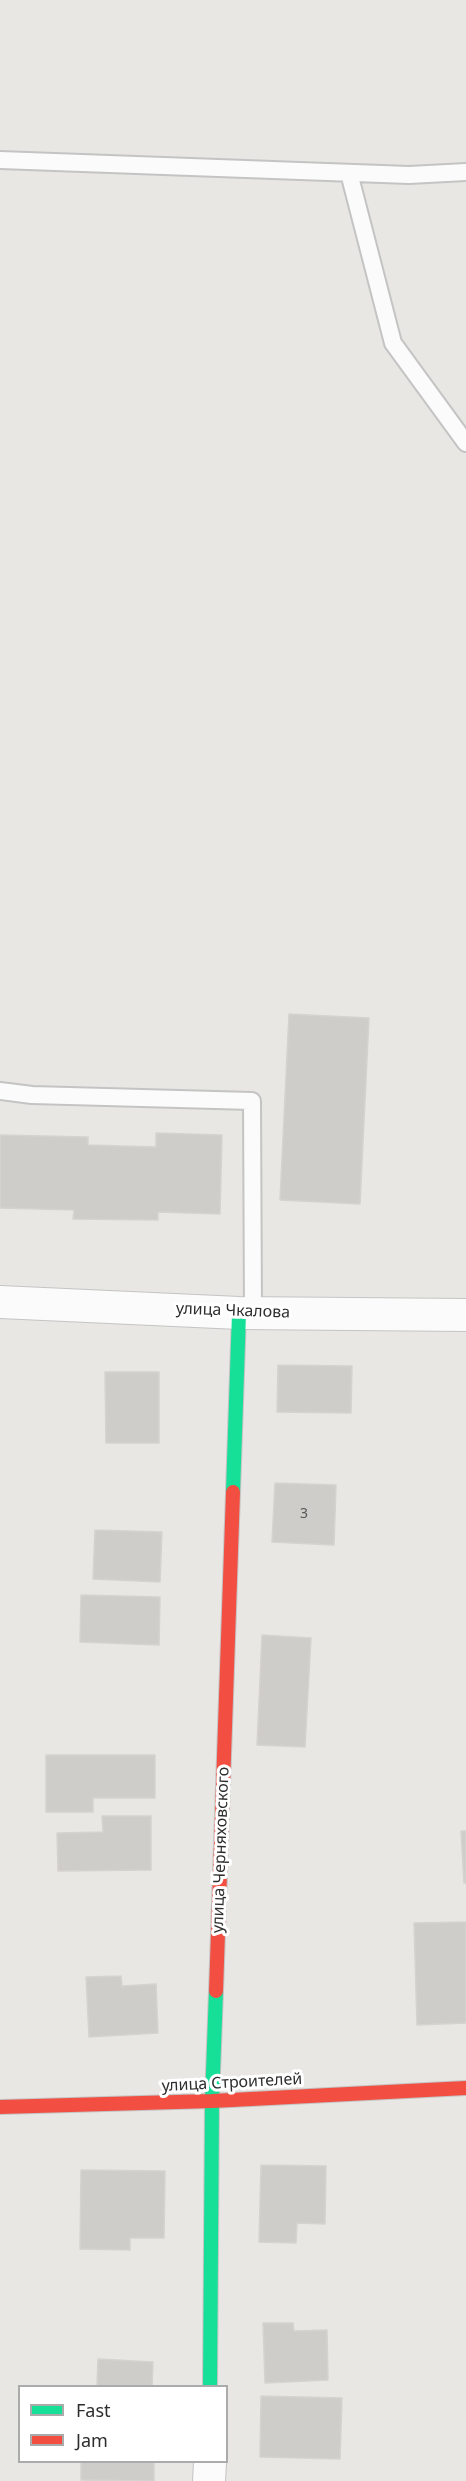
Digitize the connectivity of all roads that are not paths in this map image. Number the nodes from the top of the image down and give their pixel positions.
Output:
1 (0, 160) edge
2 (349, 172) junction
3 (466, 172) edge
4 (466, 443) edge
5 (0, 1091) edge
6 (0, 1302) edge
7 (246, 1313) junction
8 (466, 1315) edge
9 (466, 2088) edge
10 (212, 2102) junction
11 (0, 2107) edge
12 (210, 2385) edge
13 (210, 2463) edge
14 (209, 2481) edge

1 - 2 lane
2 - 3 lane
2 - 4 lane
5 - 7 lane
6 - 7 street, улица Чкалова
7 - 8 street, улица Чкалова
7 - 10 street, улица Черняховского
9 - 10 street, улица Строителей
10 - 11 street, улица Строителей
10 - 12 street, улица Черняховского
13 - 14 street

